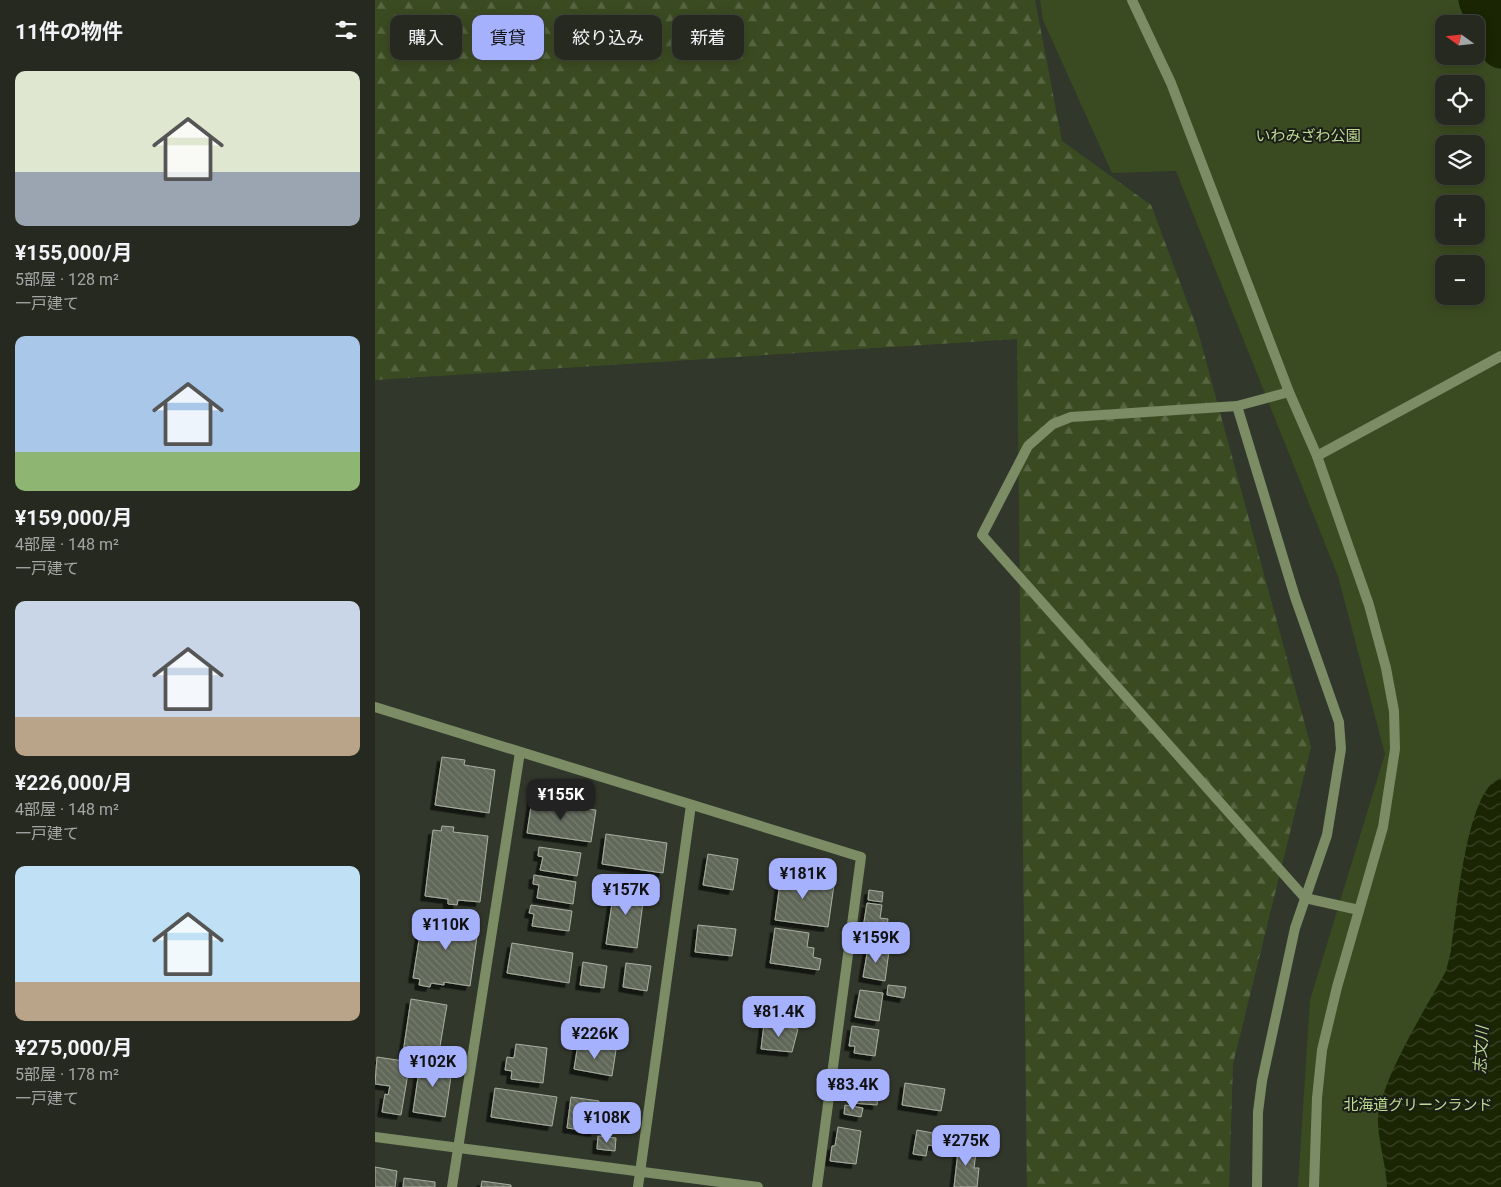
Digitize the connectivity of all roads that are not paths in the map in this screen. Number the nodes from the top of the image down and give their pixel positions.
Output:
1 (1132, 0) edge
2 (1501, 356) edge
3 (1289, 392) junction
4 (1237, 406) junction
5 (1317, 456) junction
6 (375, 708) edge
7 (521, 752) junction
8 (691, 805) junction
9 (1305, 898) junction
10 (1359, 910) junction
11 (375, 1137) edge
12 (457, 1148) junction
13 (640, 1172) junction
14 (452, 1187) edge
15 (638, 1187) edge
16 (758, 1187) edge
17 (817, 1187) edge
18 (1257, 1187) edge
19 (1314, 1187) edge

1 - 3 street
2 - 5 street
3 - 4 street
3 - 5 street
4 - 9 street
4 - 9 street
5 - 10 street
6 - 7 street
7 - 8 street
7 - 12 street
8 - 13 street
8 - 17 street
9 - 10 street
9 - 18 street
10 - 19 street
11 - 12 street
12 - 13 street
12 - 14 street
13 - 15 street
13 - 16 street

